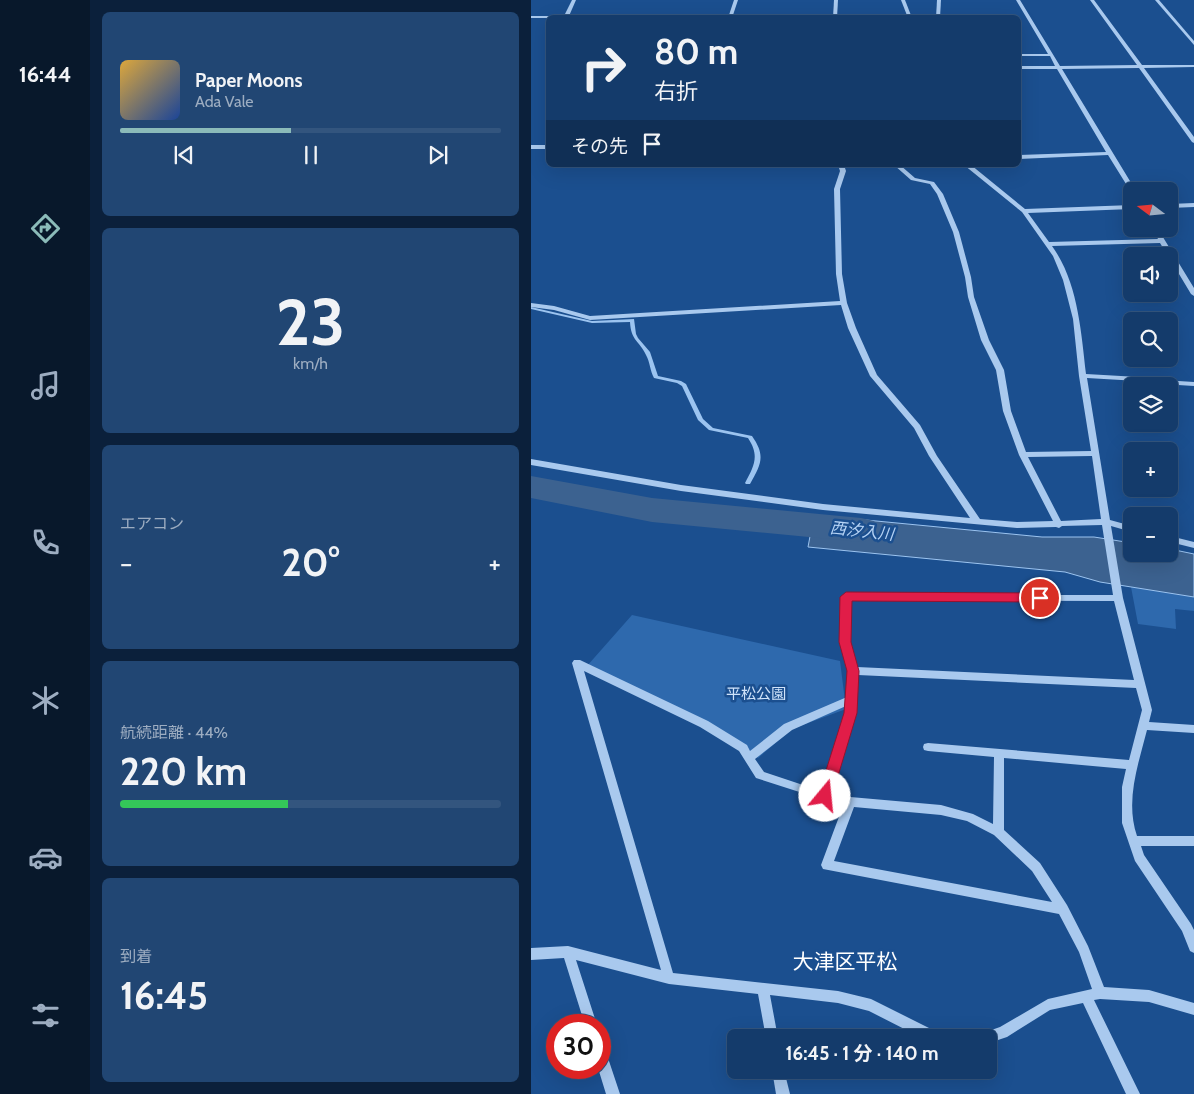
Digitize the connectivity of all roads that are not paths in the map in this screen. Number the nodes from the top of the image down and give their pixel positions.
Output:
1 (574, 0) edge
2 (736, 0) edge
3 (836, 0) edge
4 (903, 0) edge
5 (939, 0) edge
6 (1018, 0) edge
7 (1093, 0) edge
8 (1157, 0) edge
9 (567, 15) edge
10 (731, 15) edge
11 (835, 15) edge
12 (909, 15) edge
13 (938, 15) edge
14 (531, 16) edge
15 (546, 16) edge
16 (1021, 18) edge
17 (1027, 18) junction
18 (1194, 44) edge
19 (1021, 55) edge
20 (1052, 55) junction
21 (1194, 66) edge
22 (1139, 67) junction
23 (1021, 68) edge
24 (1060, 68) junction
25 (1194, 141) edge
26 (531, 147) edge
27 (546, 147) edge
28 (1111, 153) junction
29 (1021, 158) edge
30 (842, 167) edge
31 (899, 167) edge
32 (969, 167) edge
33 (1128, 182) edge
34 (1194, 205) edge
35 (1179, 206) edge
36 (1123, 207) edge
37 (1024, 211) junction
38 (1160, 238) edge
39 (1162, 241) junction
40 (1047, 244) junction
41 (1194, 294) edge
42 (844, 303) junction
43 (531, 305) edge
44 (1083, 376) junction
45 (1194, 384) edge
46 (1095, 453) junction
47 (1023, 455) junction
48 (531, 462) edge
49 (977, 521) junction
50 (1105, 522) junction
51 (1059, 525) junction
52 (1123, 527) edge
53 (1178, 541) edge
54 (1194, 545) edge
55 (1118, 598) junction
56 (853, 671) junction
57 (1140, 684) junction
58 (850, 700) junction
59 (1143, 726) junction
60 (1194, 729) edge
61 (928, 747) dead end
62 (999, 753) junction
63 (749, 758) junction
64 (1133, 765) junction
65 (825, 796) junction
66 (850, 802) junction
67 (998, 832) junction
68 (1134, 841) junction
69 (1194, 841) edge
70 (1063, 909) junction
71 (1194, 947) edge
72 (568, 952) junction
73 (531, 954) edge
74 (669, 978) junction
75 (763, 988) junction
76 (1100, 993) junction
77 (1085, 996) junction
78 (1194, 1009) edge
79 (588, 1014) edge
80 (770, 1029) edge
81 (918, 1029) edge
82 (997, 1035) edge
83 (608, 1079) edge
84 (780, 1079) edge
85 (613, 1094) edge
86 (783, 1094) edge
87 (1133, 1094) edge

1 - 9 street
2 - 10 street
3 - 11 street
4 - 12 street
5 - 13 street
6 - 17 street
7 - 22 street
8 - 18 street
14 - 15 street
16 - 17 street
17 - 20 street
19 - 20 street
20 - 24 street
21 - 22 street
22 - 24 street
22 - 25 street
23 - 24 street
24 - 28 street
26 - 27 street
28 - 29 street
28 - 33 street
30 - 42 street
31 - 47 street
32 - 37 street
34 - 35 street
36 - 37 street
37 - 40 street
38 - 39 street
39 - 40 street
39 - 41 street
40 - 44 street
42 - 43 street
42 - 49 street
44 - 45 street
44 - 46 street
46 - 47 street
46 - 50 street
47 - 51 street
48 - 49 street
49 - 51 street
50 - 51 street
50 - 52 street
50 - 55 street
53 - 54 street
55 - 56 street
55 - 57 street
56 - 57 street
56 - 58 street
57 - 59 street
58 - 63 street
58 - 65 street
59 - 60 street
59 - 64 street
61 - 62 street
62 - 64 street
62 - 67 street
63 - 65 street
63 - 74 street
64 - 68 street
65 - 66 street
66 - 67 street
66 - 70 street
67 - 70 street
68 - 69 street
68 - 71 street
70 - 76 street
72 - 73 street
72 - 74 street
72 - 79 street
74 - 75 street
75 - 80 street
75 - 81 street
76 - 77 street
76 - 78 street
77 - 82 street
77 - 87 street
83 - 85 street
84 - 86 street

